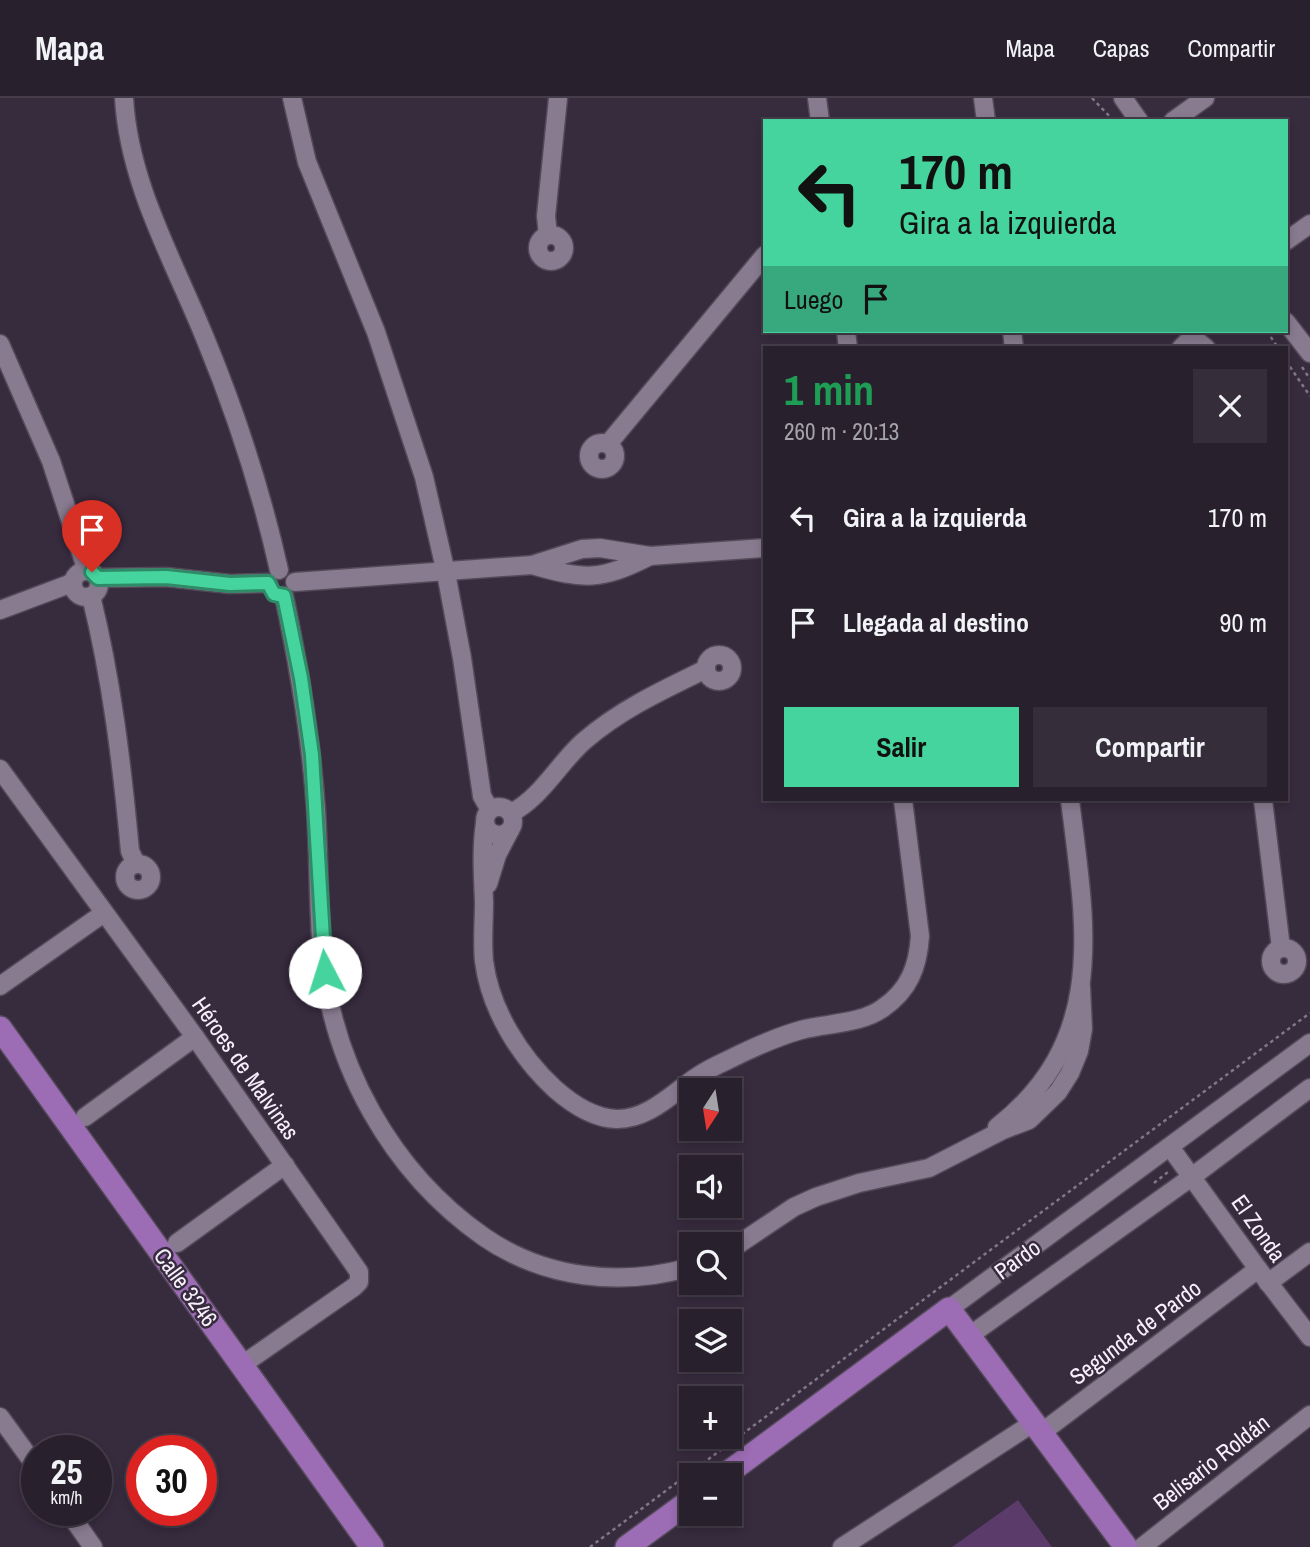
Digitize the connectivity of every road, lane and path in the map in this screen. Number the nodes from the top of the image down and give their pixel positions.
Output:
1 (124, 98) edge
2 (292, 98) edge
3 (558, 98) edge
4 (817, 98) edge
5 (984, 98) edge
6 (1092, 98) edge
7 (1123, 98) edge
8 (1205, 98) edge
9 (820, 119) edge
10 (986, 119) edge
11 (1112, 119) edge
12 (1138, 119) edge
13 (1176, 119) edge
14 (1310, 224) edge
15 (548, 235) dead end
16 (1288, 240) edge
17 (763, 257) edge
18 (1288, 325) edge
19 (0, 344) edge
20 (1183, 346) edge
21 (1204, 346) edge
22 (1310, 353) edge
23 (1288, 364) edge
24 (1310, 396) edge
25 (608, 444) dead end
26 (763, 548) edge
27 (650, 556) junction
28 (532, 565) junction
29 (446, 573) junction
30 (93, 574) junction
31 (273, 576) junction
32 (72, 583) junction
33 (289, 589) junction
34 (90, 596) junction
35 (0, 608) edge
36 (706, 669) dead end
37 (4, 782) edge
38 (904, 801) edge
39 (1070, 801) edge
40 (1263, 801) edge
41 (488, 816) junction
42 (511, 822) junction
43 (135, 864) dead end
44 (484, 908) junction
45 (104, 913) junction
46 (1281, 948) dead end
47 (0, 986) edge
48 (1081, 987) junction
49 (1310, 1013) edge
50 (0, 1028) edge
51 (195, 1037) junction
52 (1310, 1043) edge
53 (1046, 1074) junction
54 (1063, 1085) junction
55 (1310, 1088) edge
56 (85, 1117) dead end
57 (975, 1145) junction
58 (1170, 1147) junction
59 (285, 1165) junction
60 (1193, 1176) junction
61 (177, 1242) dead end
62 (742, 1242) edge
63 (1310, 1252) edge
64 (679, 1270) edge
65 (1263, 1276) junction
66 (949, 1309) junction
67 (969, 1336) junction
68 (1310, 1337) edge
69 (242, 1365) junction
70 (1310, 1415) edge
71 (0, 1417) edge
72 (1037, 1428) junction
73 (21, 1446) edge
74 (740, 1463) edge
75 (679, 1509) edge
76 (78, 1526) edge
77 (93, 1547) edge
78 (372, 1547) edge
79 (590, 1547) edge
80 (627, 1547) edge
81 (842, 1547) edge
82 (1126, 1547) edge
83 (1142, 1547) edge

1 - 31 street
2 - 29 street
3 - 15 street
4 - 9 street
5 - 10 street
6 - 11 path
7 - 12 street
8 - 13 street
14 - 16 street
17 - 25 street
18 - 22 street
19 - 30 street
20 - 21 street
23 - 24 path
26 - 27 street
27 - 28 street
27 - 28 street
28 - 29 street
29 - 33 street
29 - 41 street
30 - 31 street
30 - 32 street
30 - 34 street
31 - 33 street
32 - 34 street
32 - 35 street
33 - 64 street
34 - 43 street
36 - 42 street
37 - 45 street, Héroes de Malvinas
38 - 44 street
39 - 48 street
40 - 46 street
41 - 42 street
41 - 42 street
41 - 44 street
42 - 44 street
45 - 47 street
45 - 51 street, Héroes de Malvinas
48 - 53 street
48 - 54 street
49 - 79 path
50 - 69 main road, Calle 3246
51 - 56 street
51 - 59 street, Héroes de Malvinas
52 - 58 street, Pardo
53 - 54 street
53 - 57 street
54 - 57 street
55 - 60 street, Pardo
57 - 62 street
58 - 60 street, El Zonda
58 - 66 street, Pardo
59 - 61 street
59 - 69 street, Héroes de Malvinas
60 - 65 street, El Zonda
60 - 67 street, Pardo
63 - 65 street, Segunda de Pardo
65 - 68 street, El Zonda
65 - 72 street, Segunda de Pardo
66 - 67 main road
66 - 74 main road, Pardo
67 - 72 main road
69 - 78 main road, Calle 3246
70 - 83 street, Belisario Roldán
71 - 73 street
72 - 81 street, Segunda de Pardo
72 - 82 main road
75 - 80 main road
76 - 77 street

